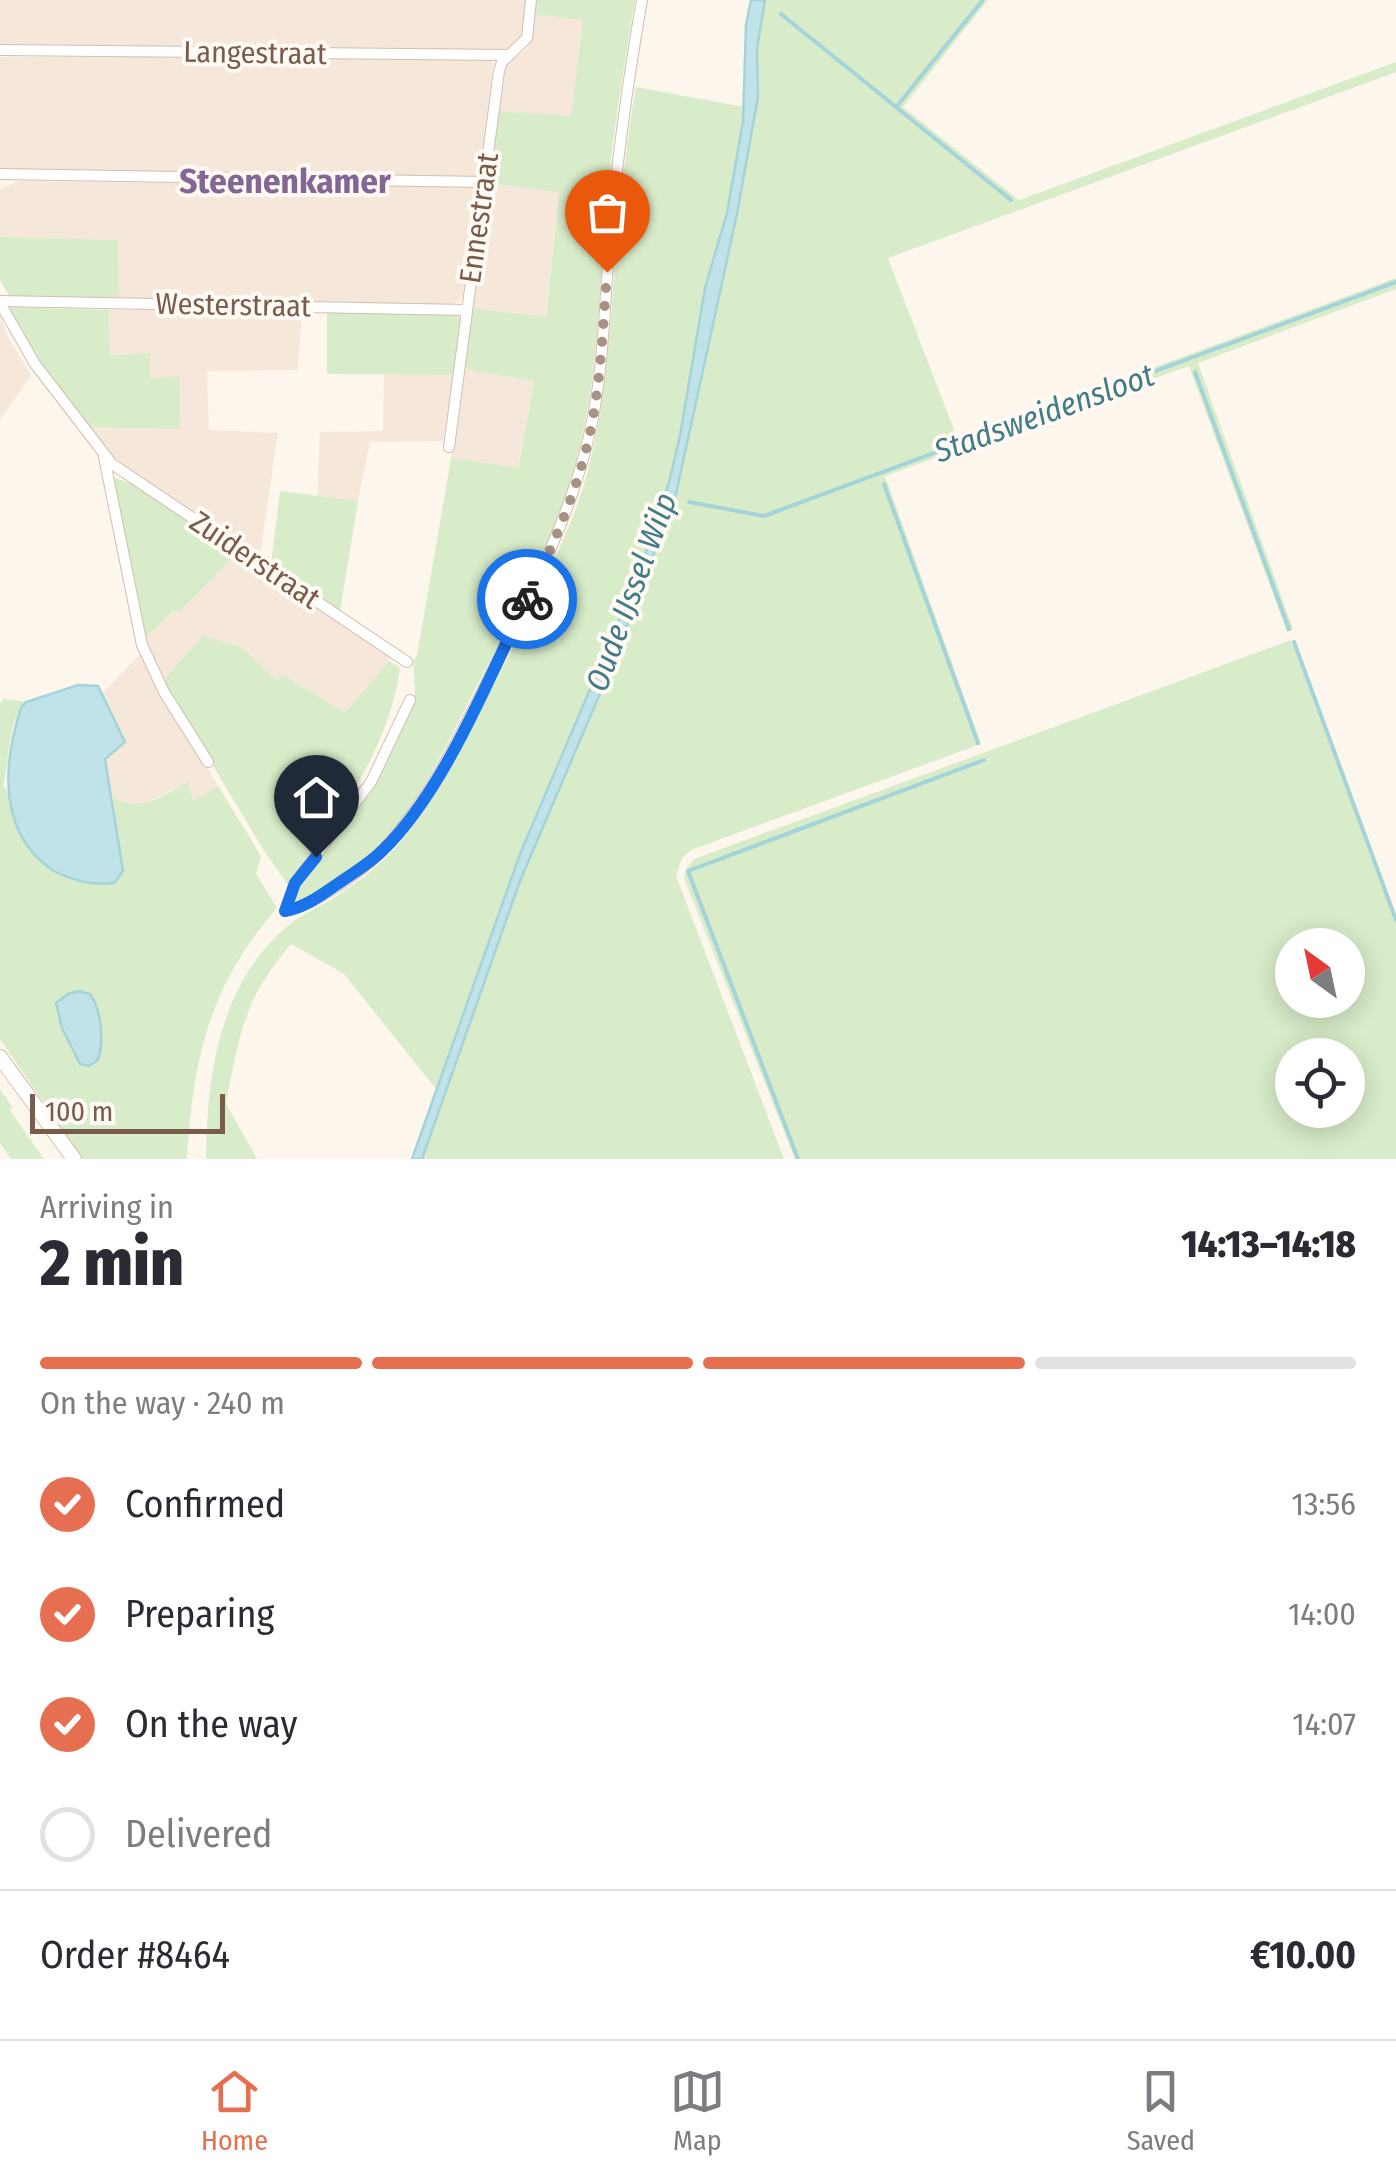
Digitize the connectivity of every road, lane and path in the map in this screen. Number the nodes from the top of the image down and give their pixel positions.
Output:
1 (531, 0) edge
2 (642, 0) edge
3 (0, 50) edge
4 (510, 55) junction
5 (0, 174) edge
6 (484, 182) junction
7 (0, 302) edge
8 (467, 310) junction
9 (450, 447) dead end
10 (104, 457) junction
11 (407, 662) dead end
12 (410, 700) dead end
13 (208, 762) dead end
14 (0, 1057) edge
15 (74, 1159) edge

1 - 4 street, Ennestraat
2 - 12 street
3 - 4 street, Langestraat
4 - 6 street, Ennestraat
5 - 6 street
6 - 8 street, Ennestraat
7 - 8 street, Westerstraat
7 - 10 street, Zuiderstraat
8 - 9 street, Ennestraat
10 - 11 street, Zuiderstraat
10 - 13 street, Zuiderstraat
14 - 15 main road

